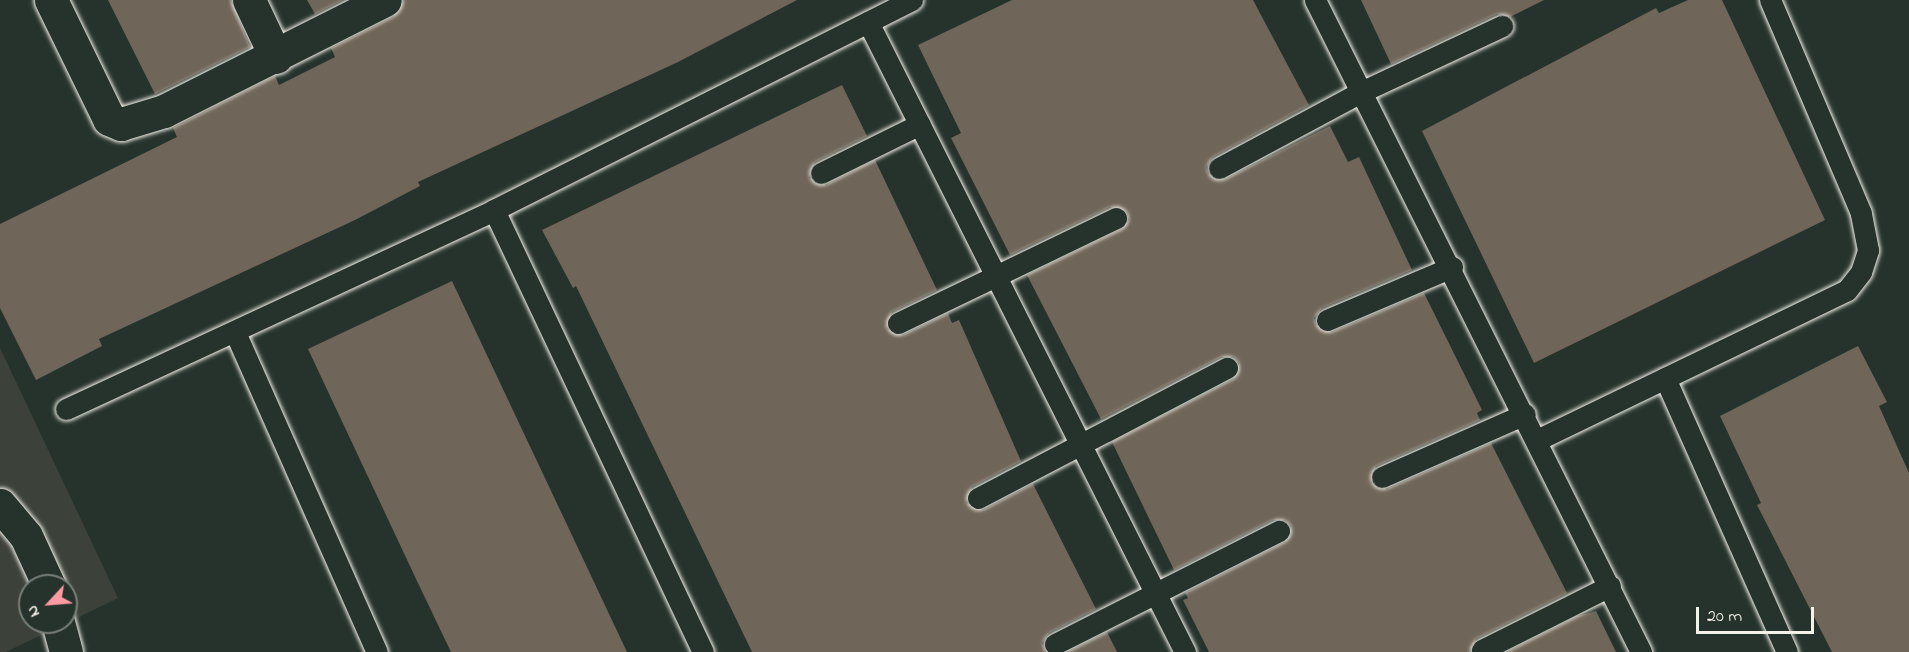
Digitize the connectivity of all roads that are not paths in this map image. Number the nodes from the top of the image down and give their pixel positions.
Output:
1 (51, 0) edge
2 (249, 0) edge
3 (385, 0) edge
4 (912, 0) edge
5 (1315, 0) edge
6 (1770, 0) edge
7 (868, 22) junction
8 (1502, 26) dead end
9 (276, 57) junction
10 (1360, 92) junction
11 (920, 124) junction
12 (1219, 168) dead end
13 (821, 174) dead end
14 (494, 210) junction
15 (1116, 218) dead end
16 (1452, 267) junction
17 (997, 276) junction
18 (1327, 320) dead end
19 (898, 323) dead end
20 (235, 332) junction
21 (1227, 368) dead end
22 (1665, 378) junction
23 (66, 409) dead end
24 (1525, 414) junction
25 (1537, 440) junction
26 (1084, 443) junction
27 (1382, 477) dead end
28 (978, 498) dead end
29 (0, 505) edge
30 (1279, 531) dead end
31 (43, 574) edge
32 (1610, 586) junction
33 (1157, 593) junction
34 (61, 634) edge
35 (1055, 644) dead end
36 (1482, 650) dead end
37 (66, 652) edge
38 (377, 652) edge
39 (703, 652) edge
40 (1185, 652) edge
41 (1641, 652) edge
42 (1787, 652) edge

1 - 9 street
2 - 9 street
3 - 9 street
4 - 7 lane
5 - 10 lane
6 - 22 lane
7 - 11 lane
7 - 14 lane
8 - 10 lane
10 - 12 lane
10 - 16 lane
11 - 13 lane
11 - 17 lane
14 - 20 lane
14 - 39 lane
15 - 17 lane
16 - 18 lane
16 - 24 lane
17 - 19 lane
17 - 26 lane
20 - 23 lane
20 - 38 lane
21 - 26 lane
22 - 25 lane
22 - 42 lane
24 - 25 lane
24 - 27 lane
25 - 32 lane
26 - 28 lane
26 - 33 lane
29 - 31 street
30 - 33 lane
32 - 36 lane
32 - 41 lane
33 - 35 lane
33 - 40 lane
34 - 37 street

